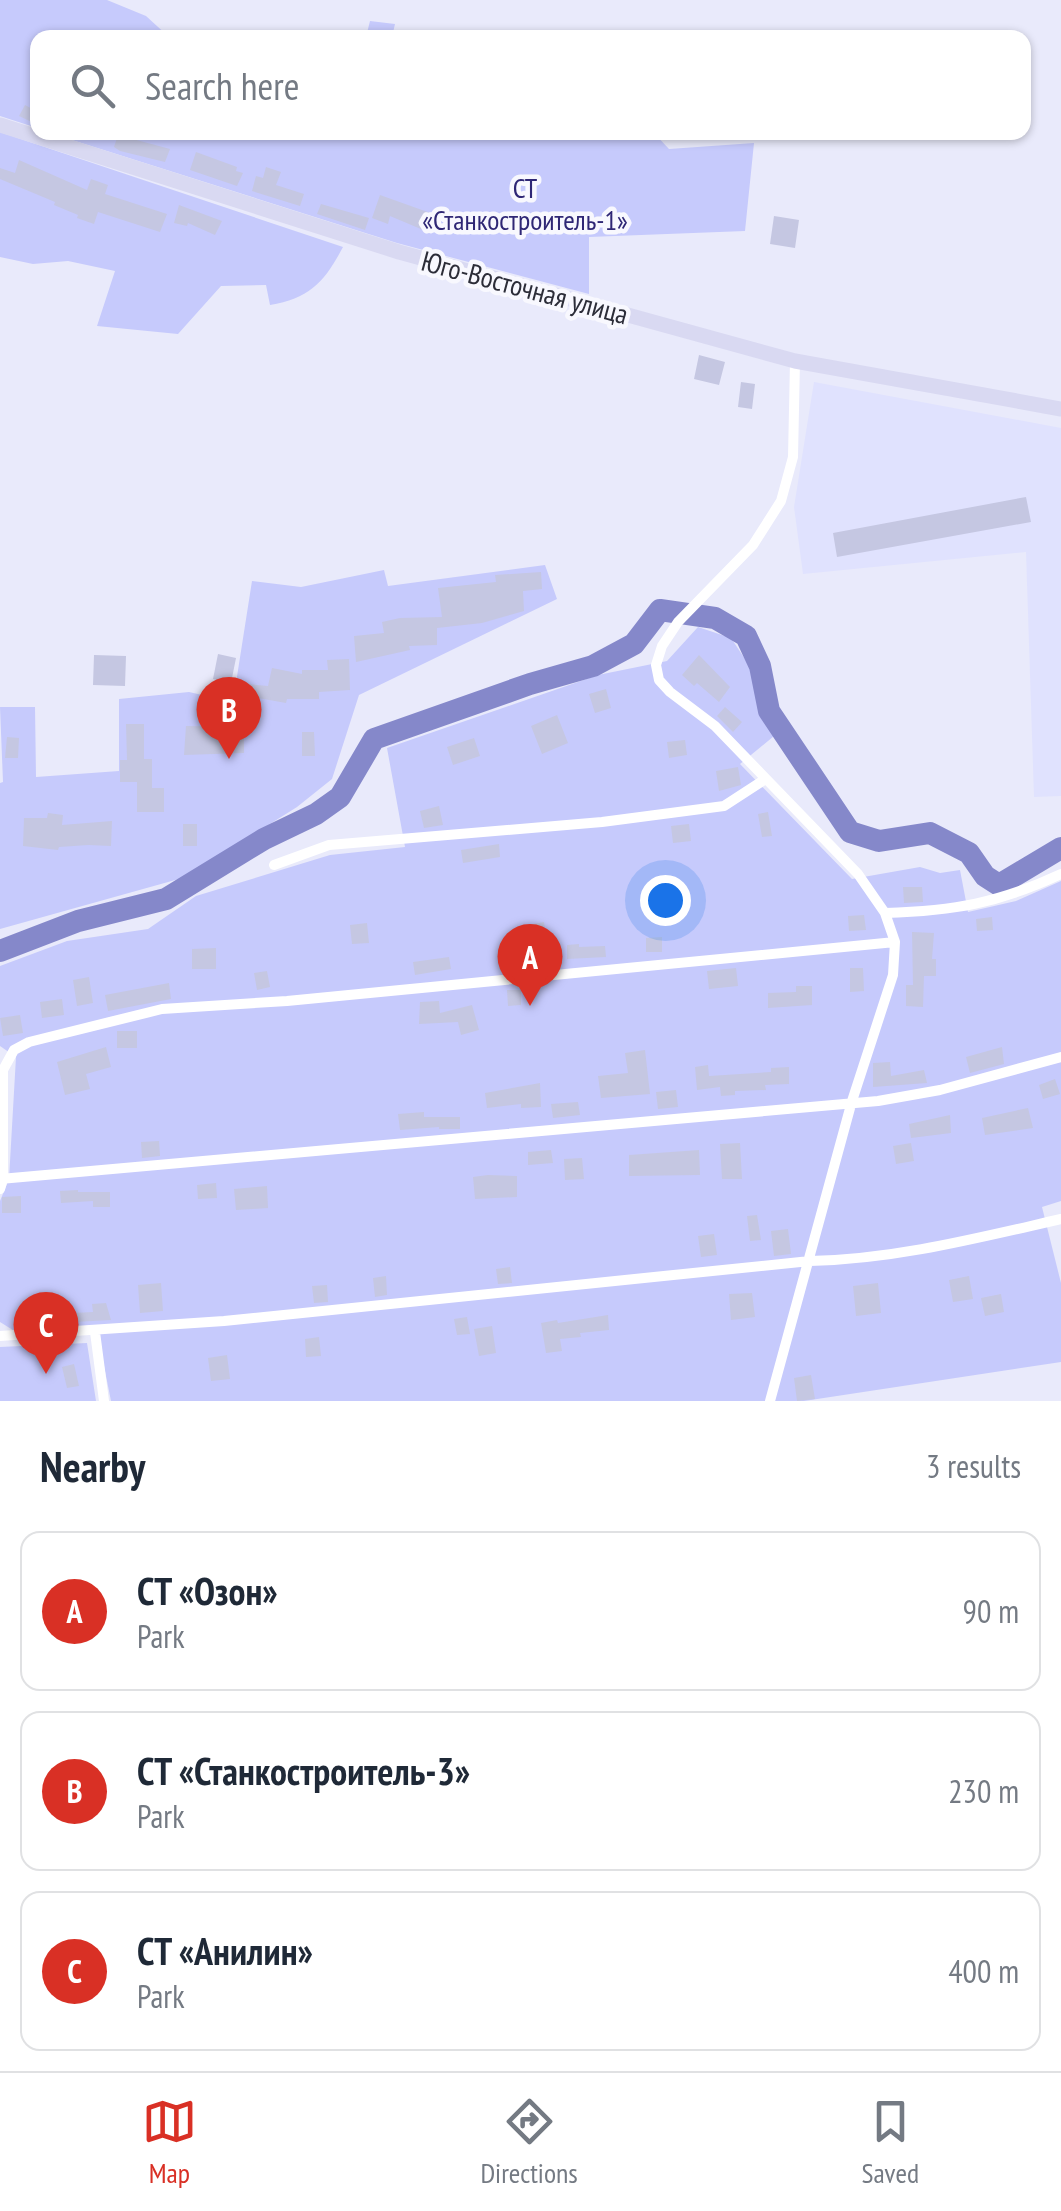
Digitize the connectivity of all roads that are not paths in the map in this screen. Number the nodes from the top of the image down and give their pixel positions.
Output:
1 (0, 126) edge
2 (30, 135) edge
3 (44, 140) edge
4 (795, 361) junction
5 (1061, 409) edge
6 (764, 780) junction
7 (274, 865) dead end
8 (1061, 874) edge
9 (885, 913) junction
10 (895, 942) junction
11 (1061, 1056) edge
12 (852, 1101) junction
13 (1, 1182) edge
14 (1061, 1220) edge
15 (810, 1261) junction
16 (95, 1332) junction
17 (0, 1336) edge
18 (104, 1401) edge
19 (770, 1401) edge

1 - 2 street, Юго-Восточная улица
3 - 4 street, Юго-Восточная улица
4 - 5 street, Юго-Восточная улица
4 - 6 street
6 - 7 street
6 - 9 street
8 - 9 street
9 - 10 street
10 - 12 street
10 - 13 street
11 - 12 street
12 - 13 street
12 - 15 street
14 - 15 street
15 - 16 street
15 - 19 street
16 - 17 street
16 - 18 street

